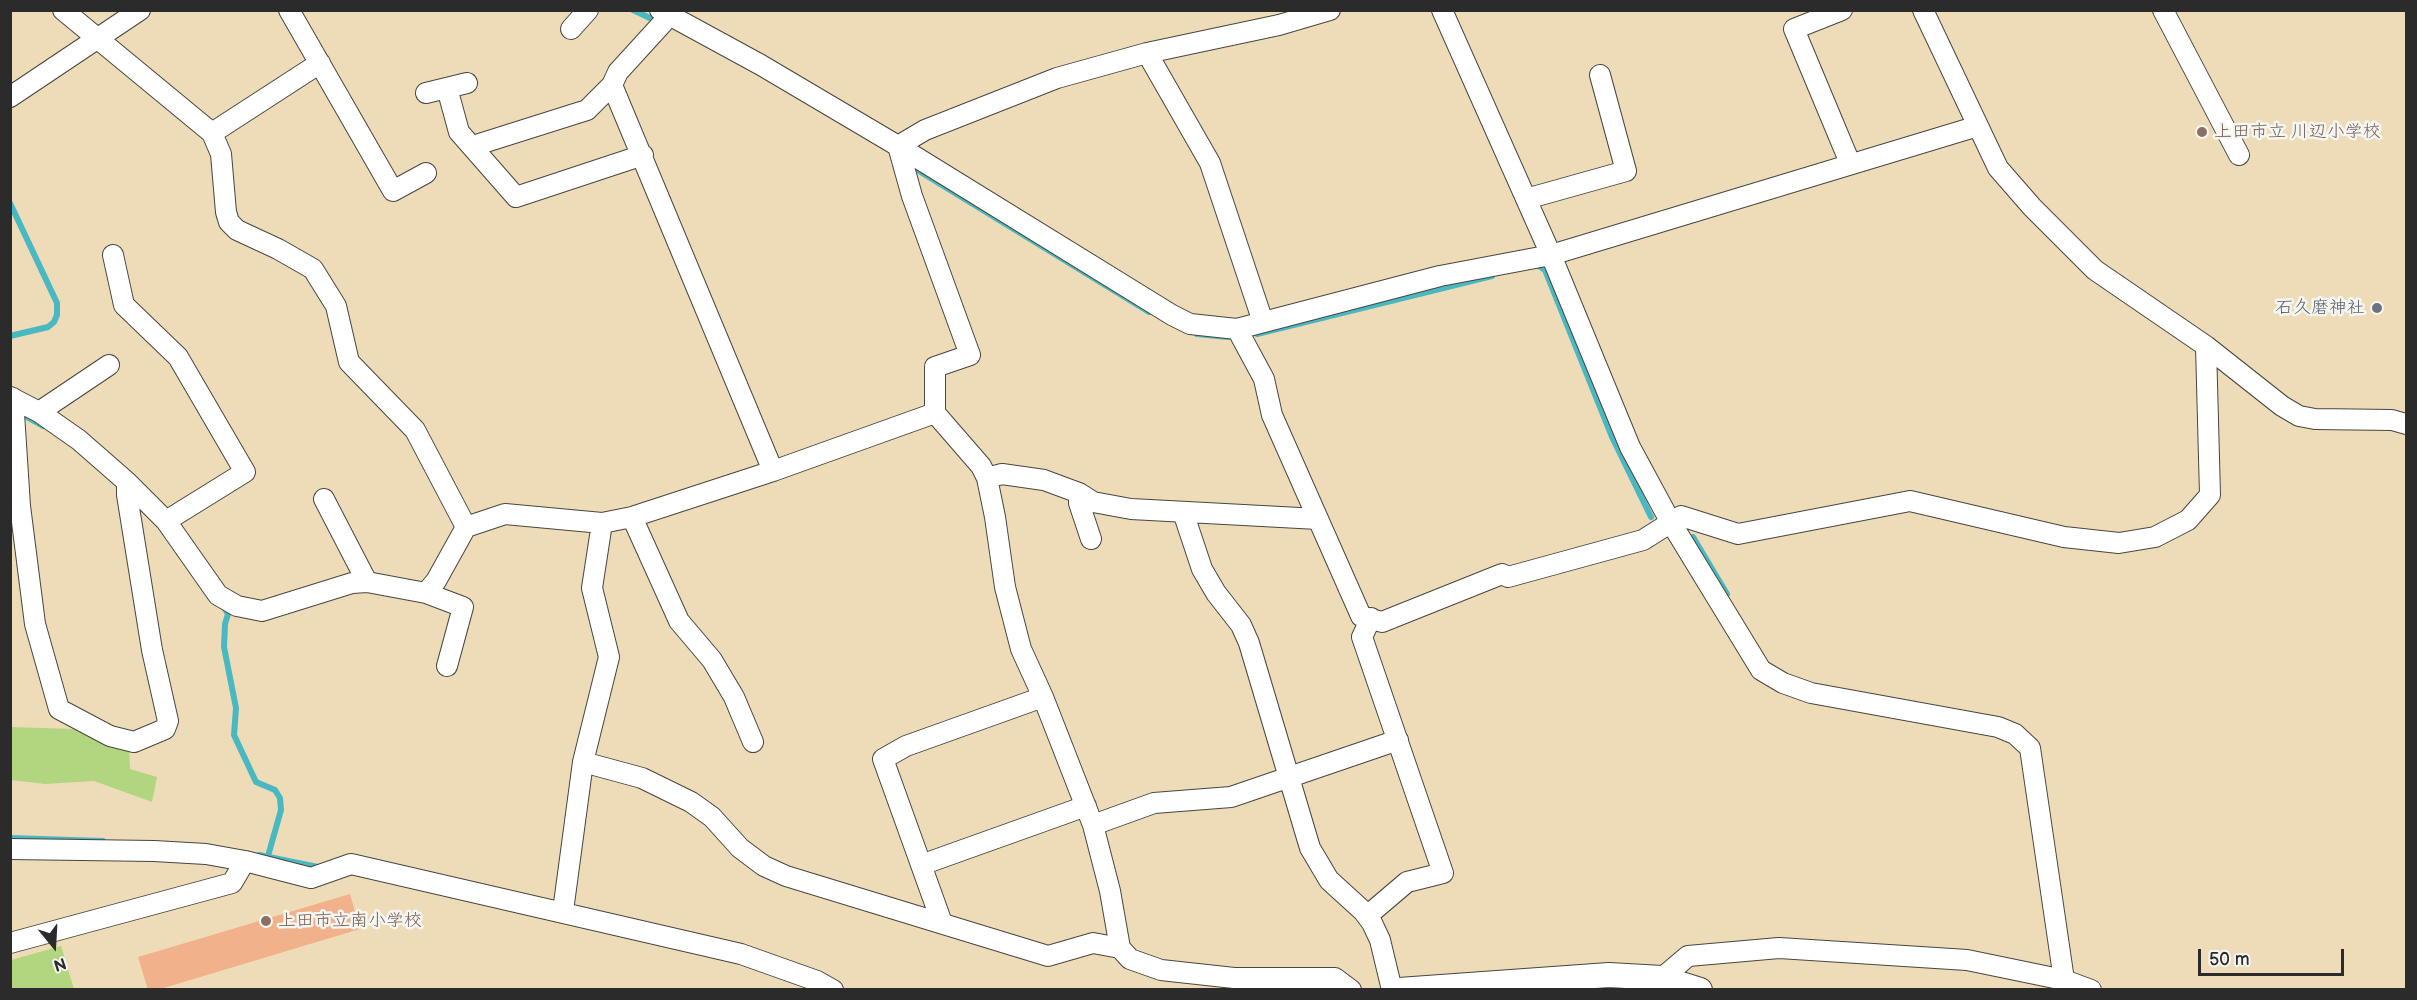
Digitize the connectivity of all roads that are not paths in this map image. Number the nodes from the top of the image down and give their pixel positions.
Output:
1 (63, 10) edge
2 (140, 10) edge
3 (289, 10) edge
4 (588, 10) edge
5 (1330, 10) edge
6 (1442, 10) edge
7 (1842, 10) edge
8 (1923, 10) edge
9 (2163, 10) edge
10 (665, 13) edge
11 (571, 29) dead end
12 (98, 37) junction
13 (1148, 53) junction
14 (320, 63) junction
15 (1600, 75) dead end
16 (467, 83) dead end
17 (612, 85) junction
18 (447, 88) junction
19 (426, 93) dead end
20 (10, 97) edge
21 (1978, 126) junction
22 (212, 133) junction
23 (473, 146) junction
24 (898, 146) junction
25 (643, 155) junction
26 (2239, 155) dead end
27 (1851, 163) junction
28 (426, 173) dead end
29 (1526, 199) junction
30 (113, 255) dead end
31 (1551, 255) junction
32 (1263, 322) junction
33 (1237, 329) junction
34 (2206, 346) junction
35 (109, 365) dead end
36 (12, 398) edge
37 (39, 412) junction
38 (935, 413) junction
39 (2406, 424) edge
40 (773, 471) junction
41 (987, 478) junction
42 (127, 482) junction
43 (1079, 493) junction
44 (324, 499) dead end
45 (1183, 512) junction
46 (632, 517) junction
47 (1318, 519) junction
48 (166, 521) junction
49 (1670, 521) junction
50 (602, 523) junction
51 (466, 527) junction
52 (1091, 539) dead end
53 (367, 582) junction
54 (426, 593) junction
55 (1371, 618) junction
56 (447, 666) dead end
57 (1043, 697) junction
58 (1398, 740) junction
59 (753, 742) dead end
60 (583, 762) junction
61 (1289, 775) junction
62 (1090, 815) junction
63 (10, 849) edge
64 (245, 861) junction
65 (921, 865) junction
66 (563, 911) junction
67 (1366, 916) junction
68 (942, 923) junction
69 (10, 942) edge
70 (1120, 948) junction
71 (1662, 978) junction
72 (2064, 980) junction
73 (833, 990) edge
74 (1351, 990) edge
75 (1392, 990) edge
76 (1399, 990) edge
77 (1700, 990) edge
78 (2091, 990) edge

1 - 12 street
2 - 12 street
3 - 14 street
4 - 11 street
5 - 13 street
6 - 29 street
7 - 27 street
8 - 21 street
9 - 26 street
10 - 17 street
10 - 24 street
12 - 20 street
12 - 22 street
13 - 24 street
13 - 32 street
14 - 22 street
14 - 28 street
15 - 29 street
16 - 18 street
17 - 23 street
17 - 25 street
18 - 19 street
18 - 23 street
21 - 27 street
21 - 34 street
22 - 51 street
23 - 25 street
24 - 33 street
24 - 38 street
25 - 40 street
27 - 31 street
29 - 31 street
30 - 48 street
31 - 32 street
31 - 49 street
32 - 33 street
33 - 47 street
34 - 39 street
34 - 49 street
35 - 37 street
36 - 37 street
36 - 42 street
37 - 42 street
38 - 40 street
38 - 41 street
40 - 46 street
41 - 43 street
41 - 57 street
42 - 48 street
43 - 45 street
43 - 52 street
44 - 53 street
45 - 47 street
45 - 61 street
46 - 50 street
46 - 59 street
47 - 55 street
48 - 53 street
49 - 55 street
49 - 72 street
50 - 51 street
50 - 60 street
51 - 54 street
53 - 54 street
54 - 56 street
55 - 58 street
57 - 62 street
57 - 65 street
58 - 61 street
58 - 67 street
60 - 66 street
60 - 68 street
61 - 62 street
61 - 67 street
62 - 65 street
62 - 70 street
63 - 64 street
64 - 66 street
64 - 69 street
65 - 68 street
66 - 73 street
67 - 75 street
68 - 70 street
70 - 74 street
71 - 72 street
71 - 76 street
71 - 77 street
72 - 78 street

